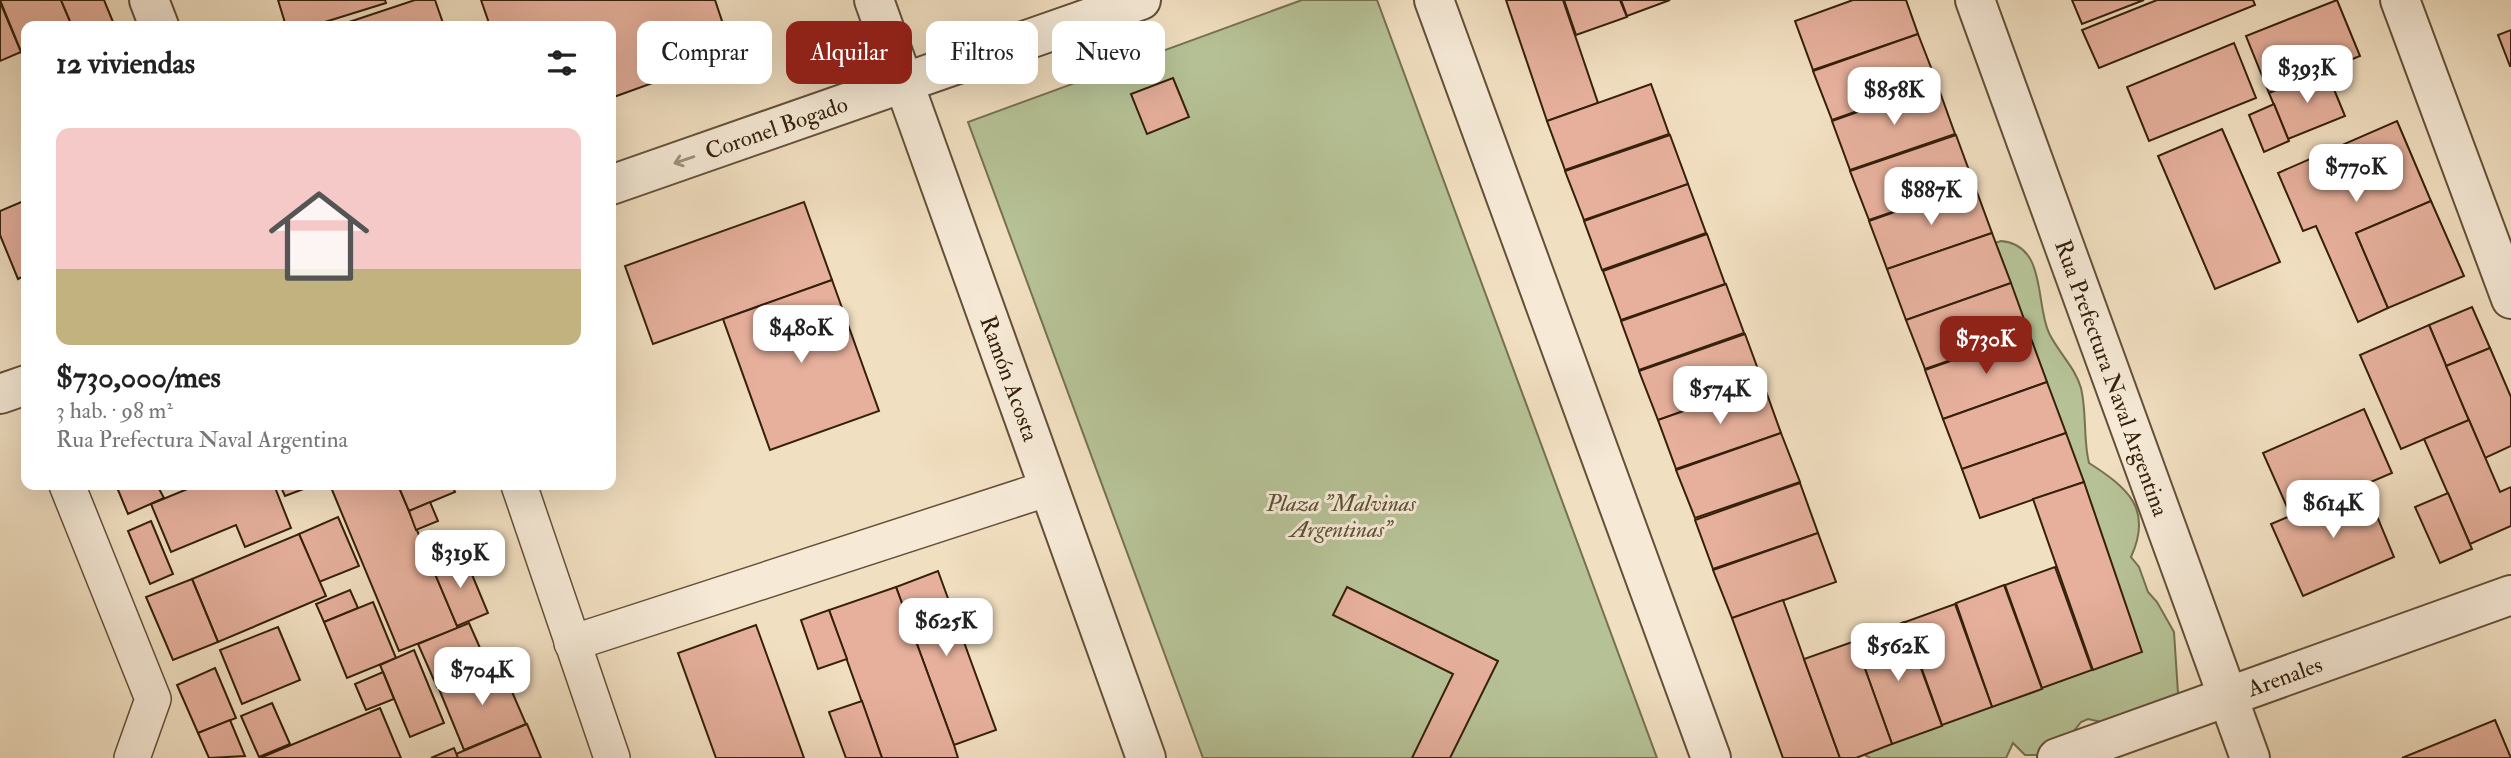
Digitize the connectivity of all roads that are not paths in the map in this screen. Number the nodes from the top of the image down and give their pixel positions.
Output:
1 (149, 0) edge
2 (874, 0) edge
3 (1141, 0) edge
4 (1434, 0) edge
5 (1975, 0) edge
6 (2400, 0) edge
7 (157, 21) edge
8 (882, 21) edge
9 (912, 81) edge
10 (904, 84) joint
11 (616, 183) edge
12 (2511, 299) edge
13 (21, 388) edge
14 (0, 394) edge
15 (1049, 488) junction
16 (69, 490) edge
17 (521, 490) edge
18 (2511, 595) edge
19 (572, 643) junction
20 (2227, 697) junction
21 (132, 758) edge
22 (612, 758) edge
23 (1146, 758) edge
24 (1712, 758) edge
25 (2057, 758) edge
26 (2250, 758) edge

1 - 7 street
2 - 8 street, Ramón Acosta
3 - 9 street, Coronel Bogado
4 - 24 street
5 - 20 street, Rua Prefectura Naval Argentina
6 - 12 street
10 -> 11 street, Coronel Bogado
10 - 15 street, Ramón Acosta
13 - 14 street
15 - 19 lane
15 - 23 street, Ramón Acosta
16 - 21 lane
17 - 19 lane
18 - 20 street, Arenales
19 - 22 lane
20 - 25 street, Arenales
20 - 26 street, Rua Prefectura Naval Argentina

